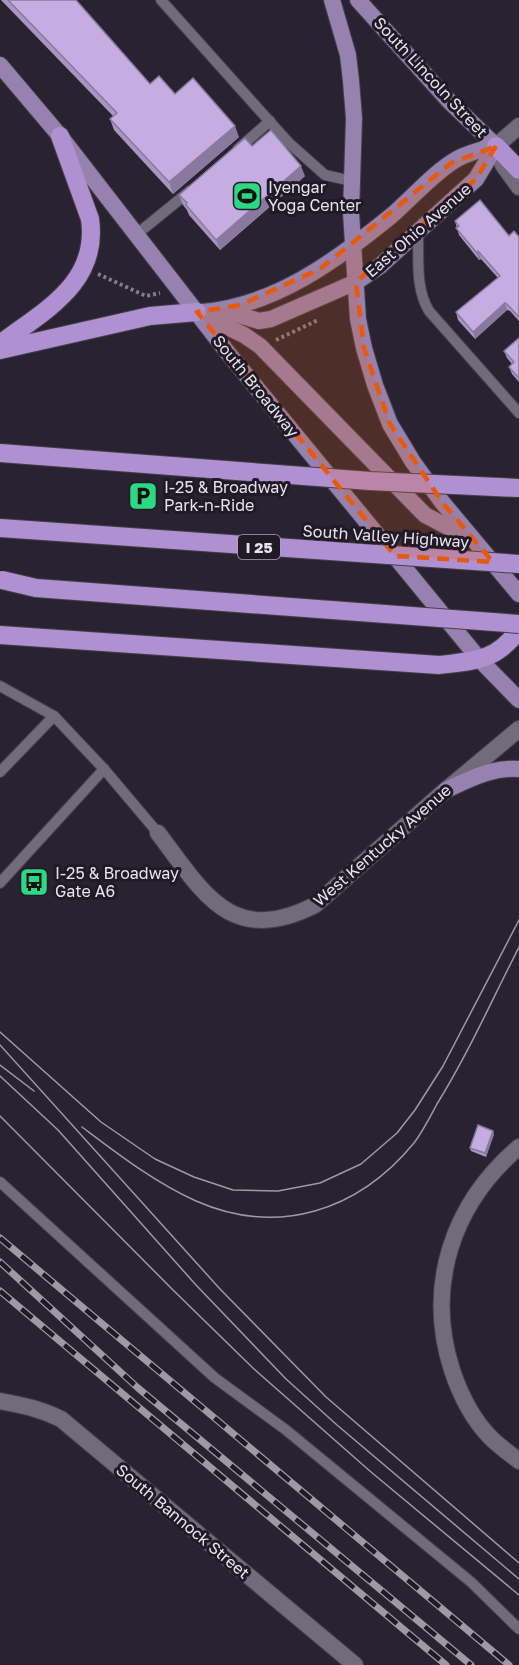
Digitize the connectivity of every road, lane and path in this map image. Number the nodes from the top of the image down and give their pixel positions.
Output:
1 (161, 0) edge
2 (332, 0) edge
3 (358, 0) edge
4 (0, 65) edge
5 (270, 121) junction
6 (519, 126) edge
7 (60, 136) junction
8 (496, 146) junction
9 (519, 152) edge
10 (227, 158) edge
11 (519, 170) edge
12 (202, 180) edge
13 (352, 181) junction
14 (519, 187) edge
15 (418, 232) junction
16 (137, 234) junction
17 (353, 244) junction
18 (97, 274) dead end
19 (356, 282) junction
20 (162, 292) dead end
21 (223, 310) junction
22 (197, 312) junction
23 (325, 317) dead end
24 (275, 341) dead end
25 (0, 344) edge
26 (0, 350) edge
27 (519, 413) edge
28 (0, 453) edge
29 (519, 488) edge
30 (0, 528) edge
31 (478, 543) junction
32 (519, 564) edge
33 (1, 580) edge
34 (519, 594) edge
35 (519, 624) edge
36 (519, 629) edge
37 (0, 635) edge
38 (480, 660) junction
39 (0, 686) edge
40 (519, 700) edge
41 (54, 716) junction
42 (519, 729) edge
43 (104, 769) junction
44 (519, 769) edge
45 (0, 772) edge
46 (446, 790) junction
47 (158, 833) joint
48 (0, 883) edge
49 (519, 1147) edge
50 (0, 1182) edge
51 (0, 1401) edge
52 (519, 1461) edge
53 (519, 1629) edge
54 (354, 1665) edge

1 - 5 lane
2 - 13 main road
3 - 8 main road, South Lincoln Street
4 - 7 main road, South Broadway
5 - 10 lane
5 - 13 lane
6 - 8 street, East Ohio Avenue
7 - 16 main road, South Broadway
7 - 25 highway
8 - 9 highway
8 - 11 highway
8 - 14 street, South Lincoln Street
8 - 15 main road, East Ohio Avenue
8 - 17 main road, East Ohio Avenue
12 - 16 lane
13 - 17 main road
15 - 19 main road, East Ohio Avenue
15 - 27 lane
16 - 22 main road, South Broadway
17 - 19 main road
17 - 21 main road, East Ohio Avenue
18 - 20 path
19 - 21 main road, East Ohio Avenue
19 - 31 main road
21 - 22 main road, East Ohio Avenue
22 - 26 highway
22 - 31 main road
22 - 38 main road, South Broadway
23 - 24 path
28 - 29 highway, bridge
30 - 32 highway, South Valley Highway / I 25, bridge
31 - 34 main road
33 - 35 highway, bridge
36 - 38 highway
37 - 38 highway
38 - 40 main road, South Broadway
39 - 41 lane
41 - 43 lane
41 - 45 lane
42 - 46 street, West Kentucky Avenue
43 - 47 lane
43 - 48 lane
44 - 46 main road
46 - 47 street, West Kentucky Avenue
49 - 52 street
50 - 53 lane
51 - 54 street, South Bannock Street

